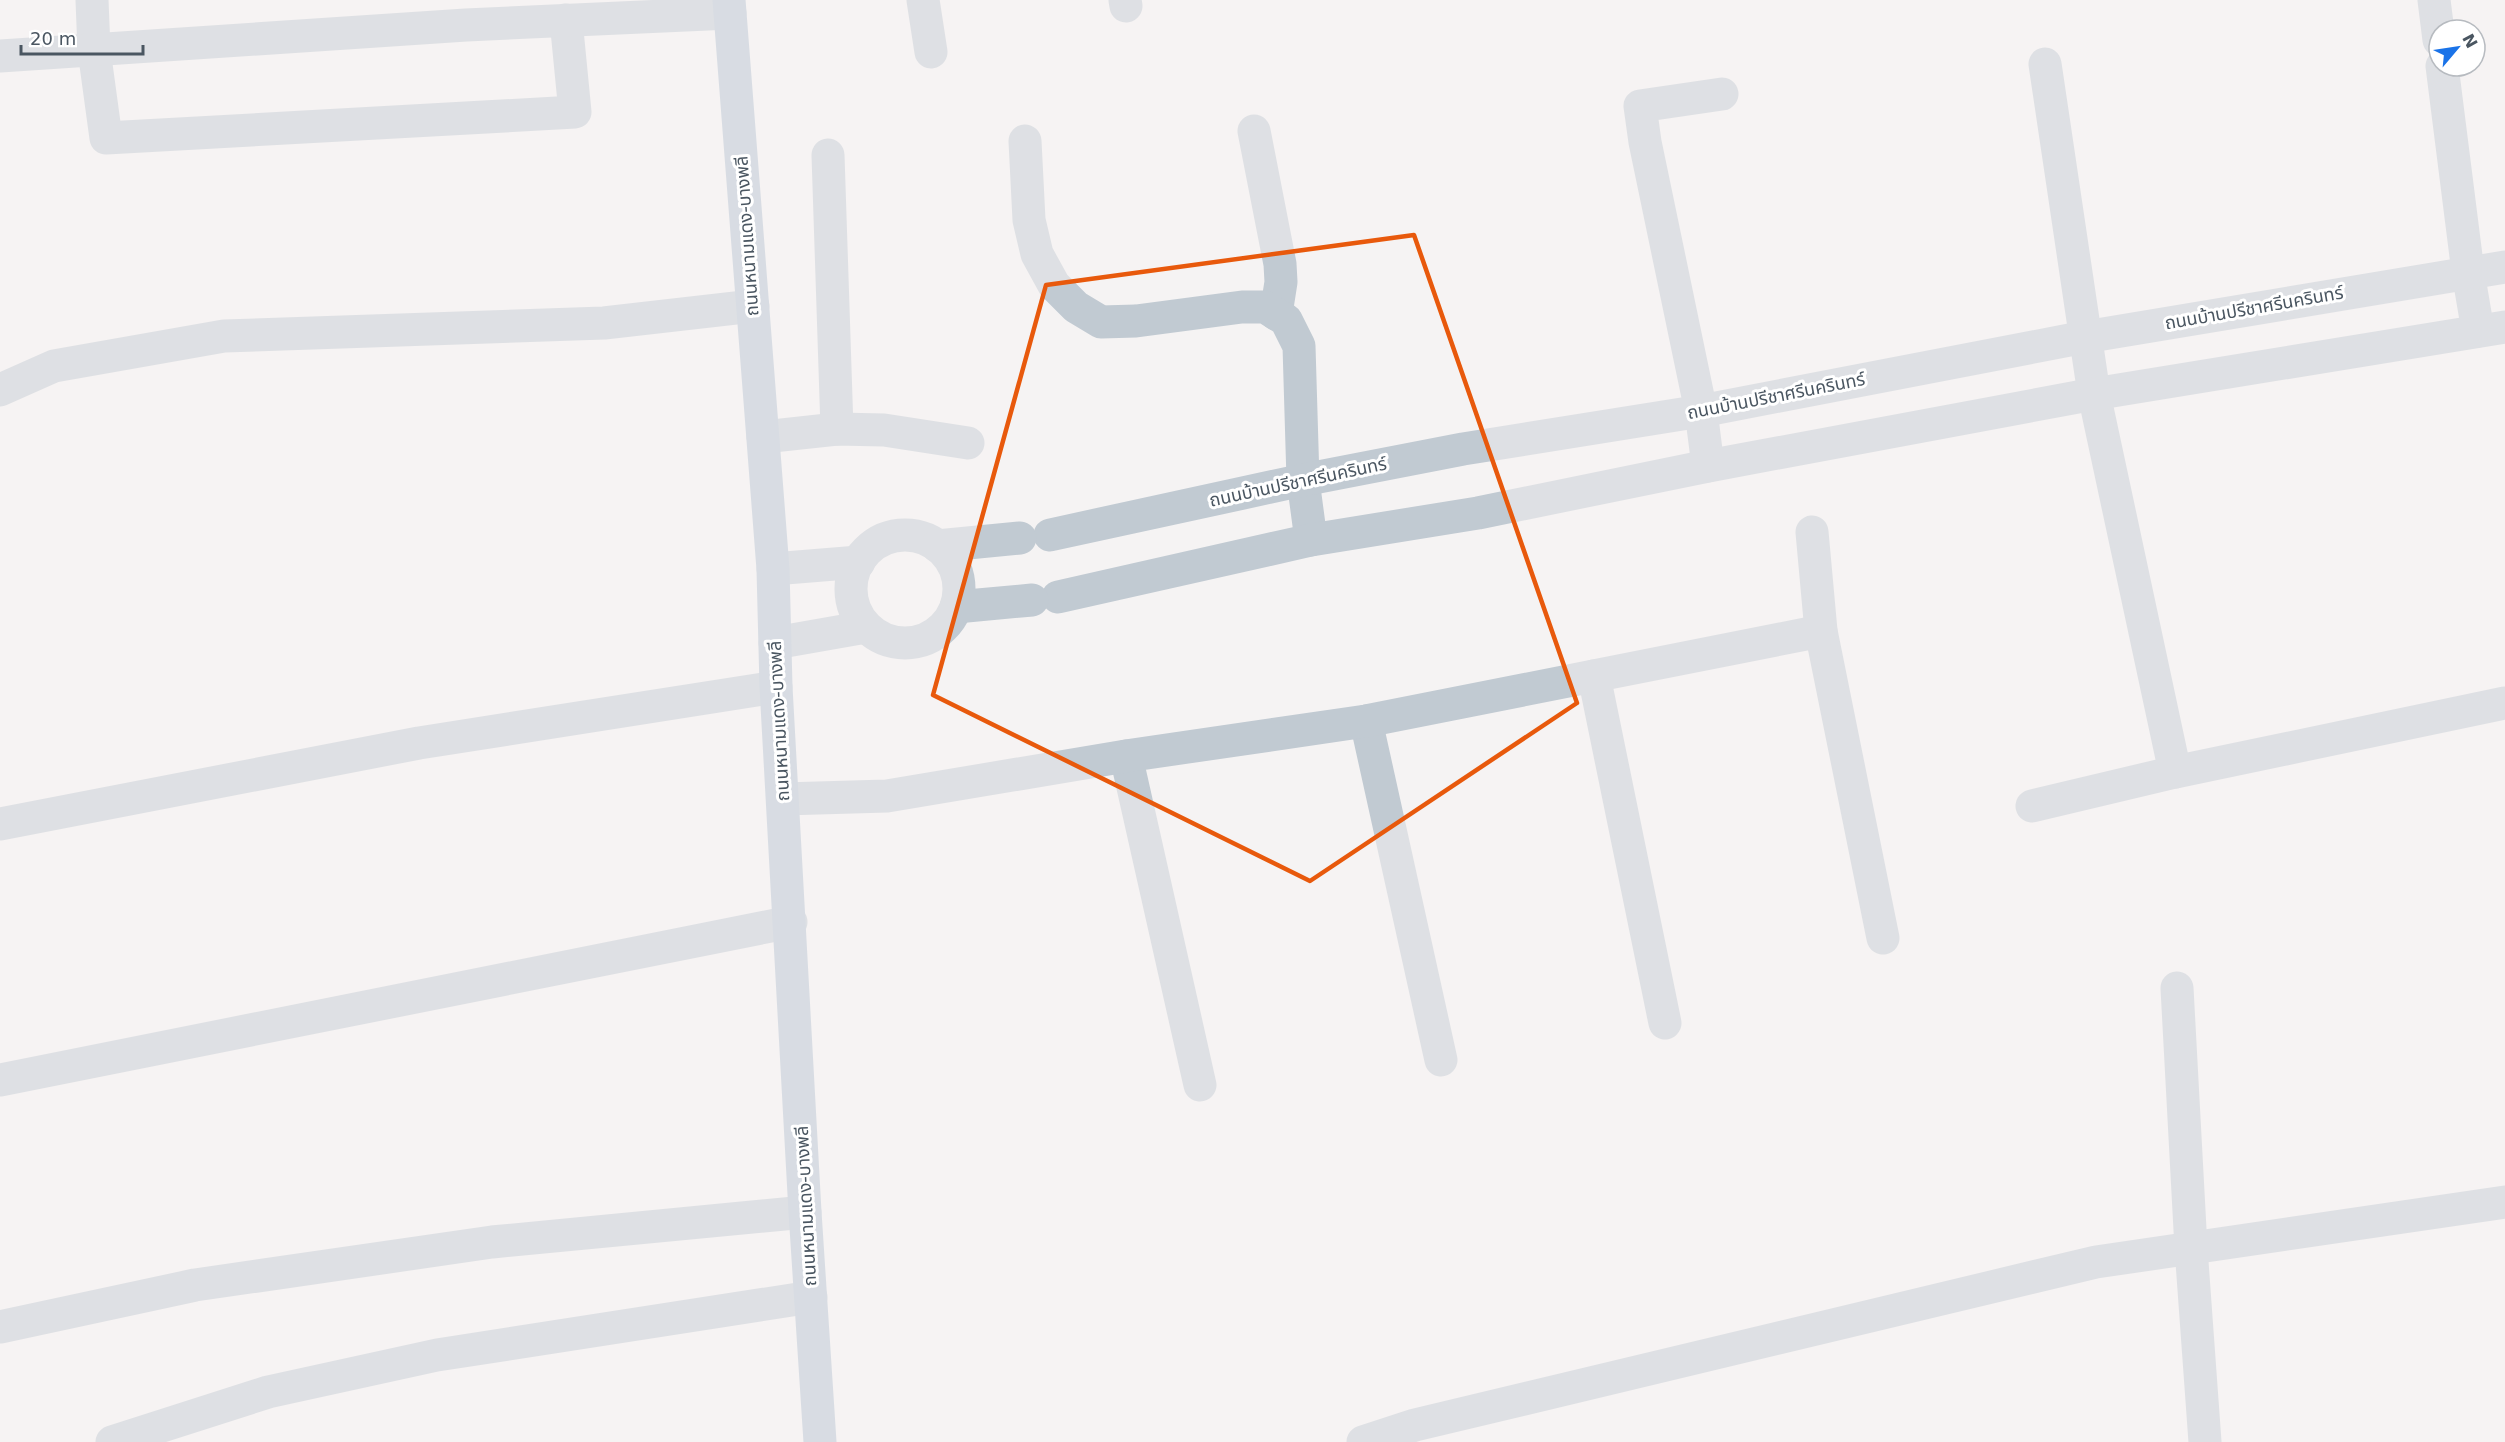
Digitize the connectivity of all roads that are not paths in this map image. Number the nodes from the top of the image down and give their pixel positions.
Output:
1 (92, 0) edge
2 (923, 0) edge
3 (2434, 0) edge
4 (730, 7) edge
5 (466, 12) edge
6 (575, 13) edge
7 (2436, 18) edge
8 (94, 50) junction
9 (931, 52) dead end
10 (0, 56) edge
11 (2045, 64) dead end
12 (2444, 78) edge
13 (1722, 94) dead end
14 (1254, 131) dead end
15 (1024, 141) dead end
16 (828, 155) dead end
17 (2505, 267) edge
18 (2468, 272) junction
19 (753, 306) junction
20 (1276, 314) junction
21 (2492, 329) edge
22 (2085, 337) junction
23 (0, 390) edge
24 (2094, 394) junction
25 (1701, 411) junction
26 (837, 429) junction
27 (763, 437) junction
28 (968, 443) dead end
29 (1708, 466) junction
30 (1303, 480) junction
31 (1812, 532) dead end
32 (1311, 540) junction
33 (937, 546) junction
34 (859, 562) junction
35 (773, 569) junction
36 (956, 607) junction
37 (866, 627) junction
38 (1821, 631) junction
39 (775, 643) junction
40 (1594, 676) junction
41 (776, 687) junction
42 (2505, 703) edge
43 (1366, 721) junction
44 (1126, 756) junction
45 (2175, 772) junction
46 (783, 799) junction
47 (2032, 806) dead end
48 (0, 824) edge
49 (791, 922) junction
50 (1883, 938) dead end
51 (2177, 988) dead end
52 (1665, 1023) dead end
53 (1441, 1060) dead end
54 (0, 1080) edge
55 (1200, 1085) dead end
56 (2505, 1202) edge
57 (805, 1212) junction
58 (2190, 1248) junction
59 (811, 1297) junction
60 (0, 1328) edge
61 (112, 1442) edge
62 (820, 1442) edge
63 (1363, 1442) edge
64 (2205, 1442) edge

1 - 8 street
2 - 9 street
3 - 7 street
4 - 6 street
4 - 19 main road, ถนนหนามแดง-บางพลี
5 - 6 street
5 - 8 street
6 - 8 street
8 - 10 street
11 - 22 street
12 - 18 street
13 - 25 street
14 - 20 street
15 - 20 street
16 - 26 street
17 - 18 street, ถนนบ้านปรีชาศรีนครินทร์
18 - 21 street
18 - 22 street, ถนนบ้านปรีชาศรีนครินทร์
19 - 23 street
19 - 27 main road, ถนนหนามแดง-บางพลี
20 - 30 street
21 - 24 street
22 - 24 street
22 - 25 street, ถนนบ้านปรีชาศรีนครินทร์
24 - 29 street
24 - 45 street
25 - 29 street
25 - 30 street, ถนนบ้านปรีชาศรีนครินทร์
26 - 27 street
26 - 28 street
27 - 35 main road, ถนนหนามแดง-บางพลี
29 - 32 street
30 - 32 street
30 - 33 street, ถนนบ้านปรีชาศรีนครินทร์
31 - 38 street
32 - 36 street
33 - 34 street
33 - 36 street
34 - 35 street
34 - 37 street
35 - 39 main road, ถนนหนามแดง-บางพลี
36 - 37 street
37 - 39 street
38 - 40 street
38 - 50 street
39 - 41 main road, ถนนหนามแดง-บางพลี
40 - 43 street
40 - 52 street
41 - 46 main road, ถนนหนามแดง-บางพลี
41 - 48 street
42 - 45 street
43 - 44 street
43 - 53 street
44 - 46 street
44 - 55 street
45 - 47 street
46 - 49 main road, ถนนหนามแดง-บางพลี
49 - 54 street
49 - 57 main road, ถนนหนามแดง-บางพลี
51 - 58 street
56 - 58 street
57 - 59 main road, ถนนหนามแดง-บางพลี
57 - 60 street
58 - 63 street
58 - 64 street
59 - 61 street
59 - 62 main road, ถนนหนามแดง-บางพลี

